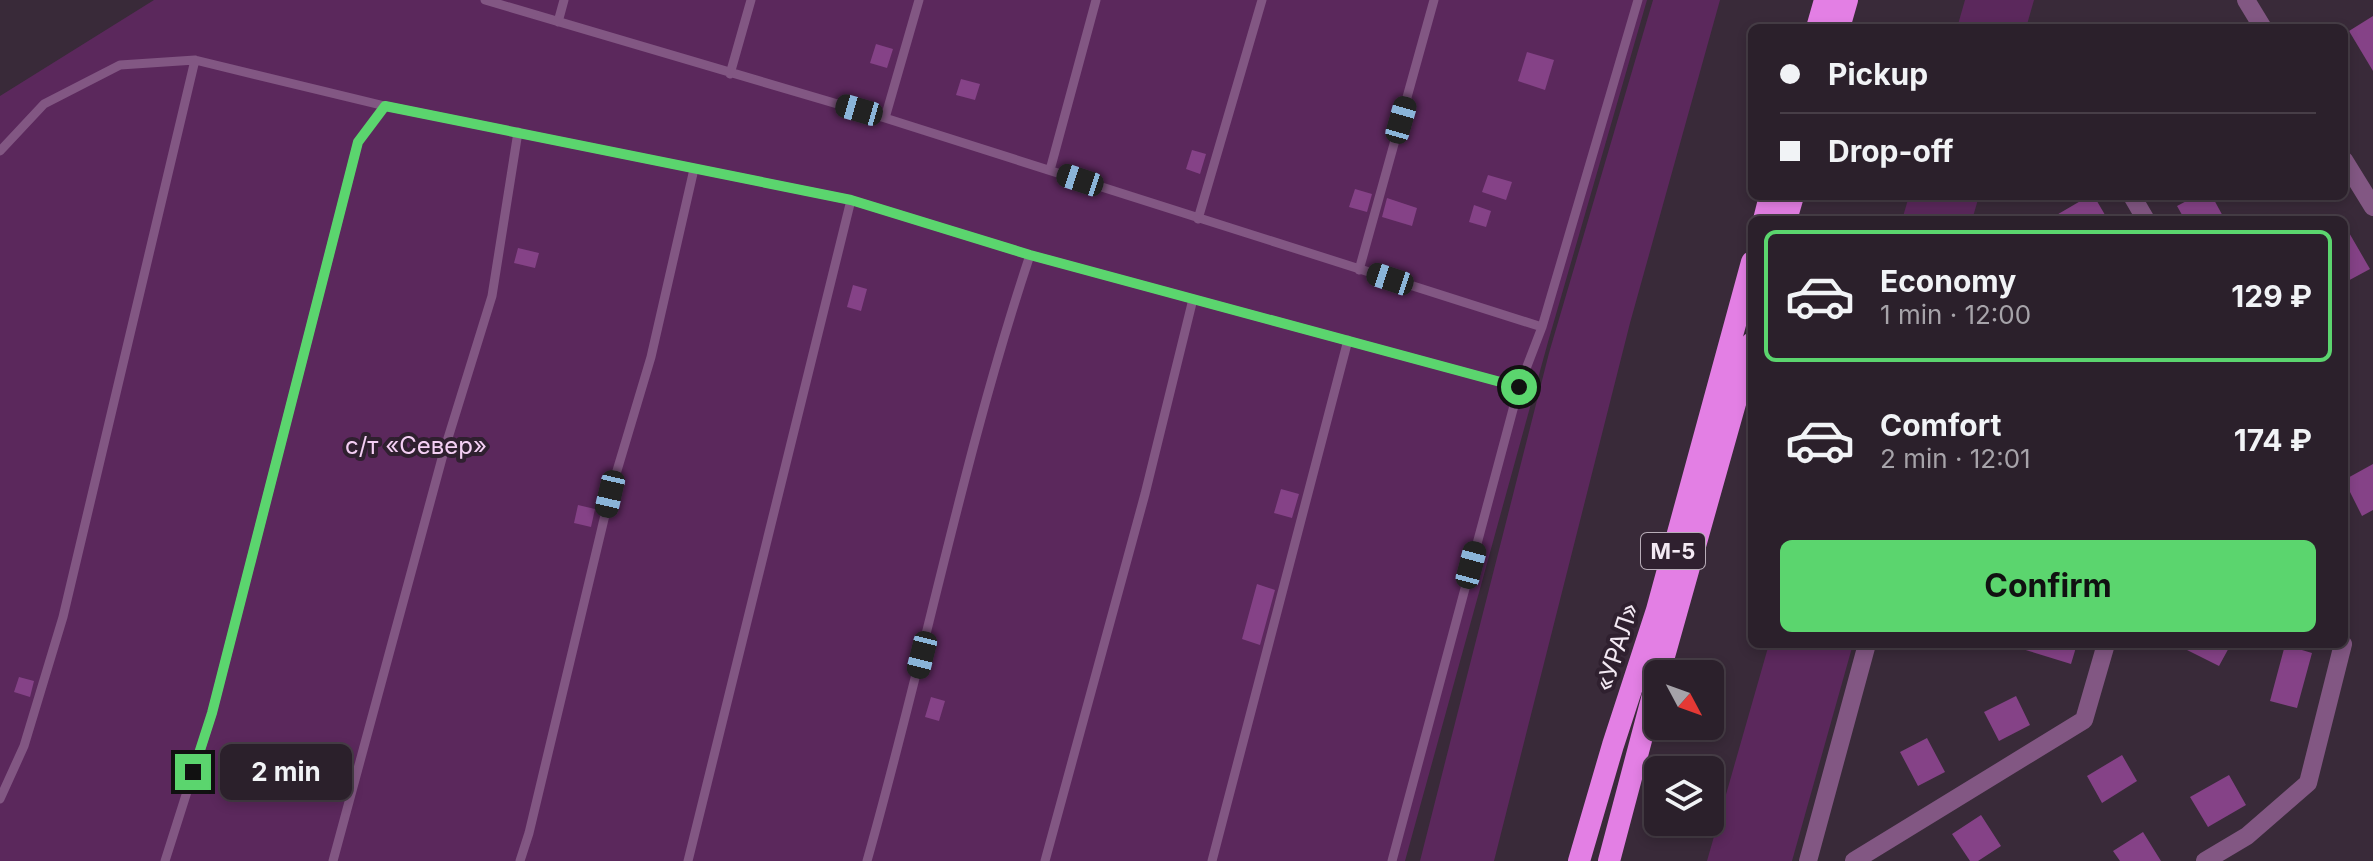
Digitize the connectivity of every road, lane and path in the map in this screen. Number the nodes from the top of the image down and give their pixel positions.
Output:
1 (485, 0) edge
2 (564, 0) edge
3 (751, 0) edge
4 (919, 0) edge
5 (1096, 0) edge
6 (1262, 0) edge
7 (1434, 0) edge
8 (1638, 0) edge
9 (1825, 0) edge
10 (1847, 0) edge
11 (2246, 0) edge
12 (558, 22) junction
13 (1818, 24) edge
14 (1840, 24) edge
15 (2261, 24) edge
16 (195, 60) junction
17 (730, 74) junction
18 (385, 106) junction
19 (885, 118) junction
20 (518, 132) junction
21 (0, 151) edge
22 (2348, 166) edge
23 (694, 169) junction
24 (1050, 170) junction
25 (851, 200) junction
26 (2373, 207) edge
27 (1198, 219) junction
28 (1030, 255) junction
29 (1359, 270) junction
30 (1748, 277) edge
31 (1193, 299) junction
32 (1542, 327) junction
33 (1348, 340) junction
34 (1748, 357) edge
35 (1519, 387) junction
36 (1866, 648) edge
37 (2105, 648) edge
38 (2342, 648) edge
39 (1662, 660) edge
40 (1644, 728) edge
41 (0, 799) edge
42 (165, 861) edge
43 (333, 861) edge
44 (520, 861) edge
45 (688, 861) edge
46 (867, 861) edge
47 (1045, 861) edge
48 (1212, 861) edge
49 (1392, 861) edge
50 (1579, 861) edge
51 (1609, 861) edge
52 (1808, 861) edge
53 (1854, 861) edge
54 (2205, 861) edge

1 - 12 lane
2 - 12 lane
3 - 17 lane
4 - 19 lane
5 - 24 lane
6 - 27 lane
7 - 29 lane
8 - 32 lane
9 - 13 highway
10 - 14 highway
11 - 15 street
12 - 17 lane
16 - 18 lane
16 - 21 lane
16 - 41 lane
17 - 19 lane
18 - 20 lane
18 - 42 lane
19 - 24 lane
20 - 23 lane
20 - 43 lane
22 - 26 street
23 - 25 lane
23 - 44 lane
24 - 27 lane
25 - 28 lane
25 - 45 lane
27 - 29 lane
28 - 31 lane
28 - 46 lane
29 - 32 lane
30 - 50 highway, «УРАЛ» / М-5
31 - 33 lane
31 - 47 lane
32 - 35 lane
33 - 35 lane
33 - 48 lane
34 - 39 highway, «УРАЛ» / М-5
35 - 49 lane
36 - 52 street
37 - 53 street
38 - 54 street
40 - 51 highway, «УРАЛ» / М-5

